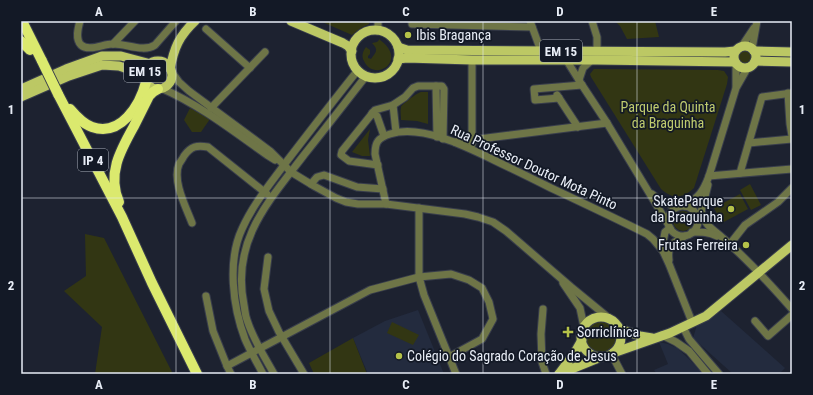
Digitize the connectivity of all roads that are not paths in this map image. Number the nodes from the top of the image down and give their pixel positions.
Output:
1 (22, 21) edge
2 (80, 21) edge
3 (135, 21) edge
4 (176, 21) edge
5 (188, 21) edge
6 (195, 21) edge
7 (291, 21) edge
8 (303, 21) edge
9 (378, 21) edge
10 (412, 21) edge
11 (592, 21) edge
12 (757, 23) edge
13 (531, 24) edge
14 (206, 28) dead end
15 (378, 31) junction
16 (21, 32) edge
17 (123, 34) junction
18 (356, 40) junction
19 (21, 41) edge
20 (113, 44) junction
21 (127, 46) junction
22 (398, 47) junction
23 (739, 49) junction
24 (30, 50) junction
25 (753, 50) junction
26 (352, 51) junction
27 (541, 51) junction
28 (265, 52) dead end
29 (792, 52) edge
30 (595, 54) junction
31 (566, 56) junction
32 (398, 60) junction
33 (472, 60) junction
34 (39, 62) junction
35 (792, 62) edge
36 (153, 63) junction
37 (736, 63) junction
38 (751, 64) junction
39 (250, 68) junction
40 (170, 70) junction
41 (362, 73) junction
42 (145, 79) junction
43 (580, 83) junction
44 (553, 88) junction
45 (736, 88) junction
46 (21, 89) edge
47 (160, 89) junction
48 (790, 93) edge
49 (174, 94) junction
50 (55, 95) junction
51 (21, 97) edge
52 (559, 98) junction
53 (200, 99) junction
54 (64, 104) junction
55 (393, 105) junction
56 (211, 108) junction
57 (372, 113) junction
58 (607, 124) junction
59 (578, 127) junction
60 (396, 132) junction
61 (384, 136) junction
62 (440, 138) junction
63 (792, 138) edge
64 (472, 140) junction
65 (455, 142) junction
66 (749, 143) junction
67 (472, 150) junction
68 (284, 165) junction
69 (378, 165) junction
70 (792, 169) edge
71 (291, 172) junction
72 (740, 173) junction
73 (709, 176) junction
74 (312, 184) junction
75 (792, 188) edge
76 (383, 189) junction
77 (264, 192) junction
78 (649, 193) junction
79 (272, 197) junction
80 (386, 204) junction
81 (681, 206) junction
82 (418, 208) junction
83 (702, 213) junction
84 (122, 217) junction
85 (698, 222) junction
86 (192, 223) dead end
87 (667, 228) junction
88 (692, 232) junction
89 (650, 236) junction
90 (685, 236) junction
91 (674, 242) junction
92 (728, 242) junction
93 (792, 245) edge
94 (663, 247) junction
95 (268, 257) dead end
96 (669, 264) junction
97 (759, 273) junction
98 (419, 277) junction
99 (559, 277) junction
100 (152, 283) junction
101 (206, 296) dead end
102 (543, 309) dead end
103 (792, 309) edge
104 (792, 315) edge
105 (610, 319) junction
106 (755, 321) dead end
107 (692, 322) junction
108 (584, 327) junction
109 (683, 327) junction
110 (620, 329) junction
111 (281, 336) junction
112 (658, 337) junction
113 (582, 340) junction
114 (260, 348) junction
115 (251, 352) junction
116 (613, 354) junction
117 (449, 357) junction
118 (601, 357) junction
119 (227, 366) junction
120 (197, 374) edge
121 (231, 374) edge
122 (263, 374) edge
123 (274, 374) edge
124 (304, 374) edge
125 (456, 374) edge
126 (546, 374) edge
127 (558, 374) edge
128 (622, 374) edge
129 (708, 374) edge
130 (719, 374) edge

1 - 34 highway, IP 4
2 - 20 street
3 - 17 street
4 - 21 street
5 - 36 main road, EM 15
6 - 40 main road, EM 15
7 - 26 main road
8 - 18 main road
9 - 15 street
10 - 13 street
11 - 30 street
12 - 23 street
12 - 25 street
13 - 27 street
14 - 39 street
15 - 18 main road
15 - 22 main road
16 - 24 highway, IP 4
17 - 20 street
17 - 21 street
18 - 26 main road
19 - 24 highway, IP 4
20 - 21 street
22 - 27 main road, EM 15
22 - 32 main road
23 - 25 main road, EM 15
23 - 30 main road, EM 15
23 - 37 main road
24 - 34 highway, IP 4
25 - 29 main road, EM 15
25 - 38 main road
26 - 41 main road
27 - 31 main road, EM 15
28 - 39 street
30 - 31 main road
30 - 37 main road, EM 15
30 - 43 street
31 - 33 main road, EM 15
31 - 43 street
32 - 33 main road, EM 15
32 - 41 main road
33 - 64 street
34 - 50 highway, IP 4, bridge
35 - 38 main road, EM 15
36 - 40 main road, EM 15
36 - 42 main road, EM 15
36 - 46 main road
37 - 38 main road, EM 15
37 - 45 street
38 - 45 street
39 - 56 street
40 - 47 main road, EM 15
40 - 53 street
41 - 68 street
41 - 71 street
42 - 47 main road, EM 15
42 - 51 main road
42 - 54 highway
43 - 44 street
43 - 58 street
44 - 52 street
44 - 52 street
45 - 73 street
47 - 49 street
47 - 84 highway
48 - 63 street
48 - 66 street
49 - 53 street
49 - 68 street
50 - 54 highway, IP 4
50 - 100 highway, IP 4
52 - 59 street
53 - 56 street
54 - 84 highway, IP 4
55 - 57 street
55 - 60 street
55 - 62 street
56 - 68 street
57 - 61 street
57 - 69 street
58 - 59 street
58 - 78 street
59 - 64 street
60 - 61 street, Rua Professor Doutor Mota Pinto
60 - 62 street, Rua Professor Doutor Mota Pinto
61 - 69 street
62 - 65 street, Rua Professor Doutor Mota Pinto
63 - 66 street
64 - 65 street
64 - 67 street
65 - 67 street, Rua Professor Doutor Mota Pinto
66 - 72 street
67 - 89 street, Rua Professor Doutor Mota Pinto
68 - 71 street
68 - 77 street
69 - 76 street
70 - 72 street
71 - 74 street
71 - 79 street
72 - 73 street
73 - 81 street
73 - 83 street
74 - 76 street
74 - 80 street
75 - 92 street
76 - 80 street
77 - 79 street
77 - 86 street
77 - 115 street
78 - 81 street
78 - 87 street
79 - 114 street
80 - 82 street
81 - 85 street
81 - 87 street
82 - 98 street
82 - 99 street
83 - 85 street
83 - 92 street
84 - 100 highway, IP 4
85 - 88 street
87 - 89 street
87 - 90 street
87 - 94 street
88 - 90 street
88 - 92 street
89 - 94 street, Rua Professor Doutor Mota Pinto
90 - 91 street
91 - 94 street
91 - 96 street
92 - 97 street
93 - 97 main road
94 - 96 street, Rua Professor Doutor Mota Pinto
95 - 111 street
96 - 107 street, Rua Professor Doutor Mota Pinto
97 - 103 street
97 - 107 main road
98 - 111 street
98 - 117 street
98 - 117 street
99 - 105 street
99 - 108 street
100 - 120 highway, IP 4
101 - 119 street
102 - 126 street
104 - 106 street
105 - 108 main road
105 - 110 main road
107 - 109 main road
108 - 113 main road
109 - 112 main road
109 - 130 street
110 - 112 main road
110 - 116 main road
111 - 114 street
111 - 124 street
112 - 116 main road
112 - 129 street
113 - 118 main road
113 - 127 main road
114 - 115 street
114 - 123 street
115 - 119 street
115 - 122 street
116 - 118 main road
116 - 128 street
117 - 125 street
118 - 127 main road
119 - 121 street

